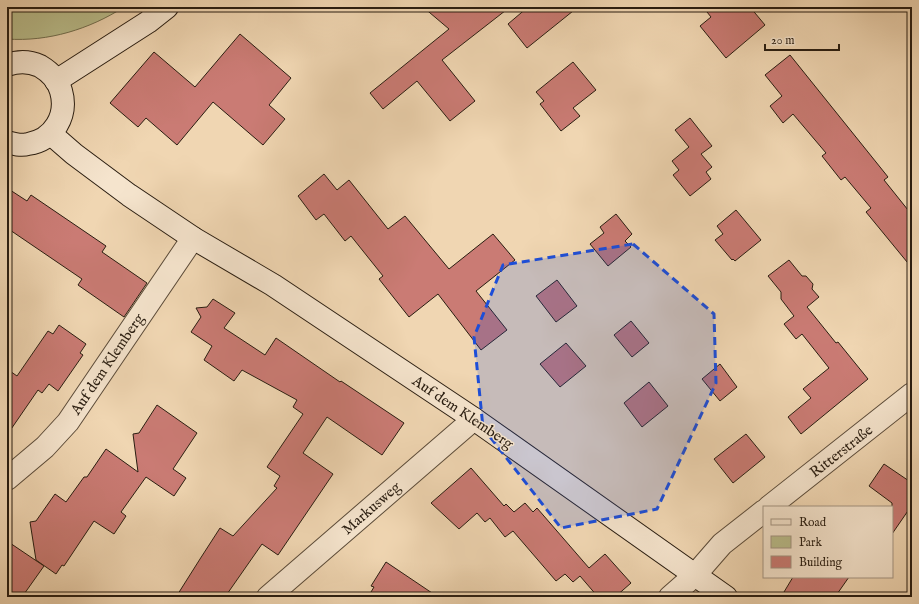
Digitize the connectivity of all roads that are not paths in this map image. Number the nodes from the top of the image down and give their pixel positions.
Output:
1 (167, 7) edge
2 (7, 65) edge
3 (56, 81) junction
4 (51, 134) junction
5 (7, 142) edge
6 (193, 238) junction
7 (912, 394) edge
8 (474, 419) junction
9 (7, 478) edge
10 (770, 506) edge
11 (763, 512) edge
12 (695, 575) junction
13 (268, 597) edge
14 (670, 597) edge
15 (726, 597) edge

1 - 3 street
2 - 3 street
3 - 4 street
4 - 5 street
4 - 6 street, Auf dem Klemberg
6 - 8 street, Auf dem Klemberg
6 - 9 street, Auf dem Klemberg
7 - 10 street, Ritterstraße
8 - 12 street, Auf dem Klemberg
8 - 13 street, Markusweg
11 - 12 street
12 - 14 street
12 - 15 street, Auf dem Klemberg

